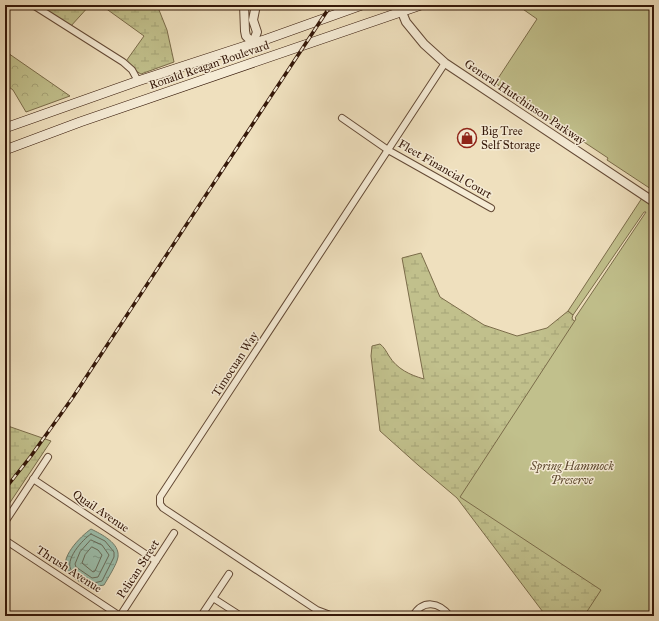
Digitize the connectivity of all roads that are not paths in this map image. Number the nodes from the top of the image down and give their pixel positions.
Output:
1 (33, 5) edge
2 (244, 5) edge
3 (256, 5) edge
4 (362, 5) edge
5 (421, 5) edge
6 (400, 8) edge
7 (253, 43) junction
8 (260, 60) junction
9 (445, 64) junction
10 (138, 81) junction
11 (342, 118) dead end
12 (5, 128) edge
13 (5, 150) edge
14 (388, 150) junction
15 (654, 202) edge
16 (491, 208) dead end
17 (48, 457) dead end
18 (33, 479) junction
19 (5, 522) edge
20 (174, 533) dead end
21 (5, 540) edge
22 (156, 561) junction
23 (229, 574) dead end
24 (213, 598) junction
25 (120, 616) edge
26 (201, 616) edge
27 (241, 616) edge
28 (332, 616) edge
29 (412, 616) edge
30 (450, 616) edge

1 - 10 street
2 - 7 street
3 - 7 street
4 - 7 main road, Ronald Reagan Boulevard
5 - 6 main road, Ronald Reagan Boulevard
6 - 8 main road, Ronald Reagan Boulevard
6 - 9 street, General Hutchinson Parkway
7 - 8 main road
7 - 10 main road, Ronald Reagan Boulevard
8 - 13 main road, Ronald Reagan Boulevard
9 - 14 street, Timocuan Way
9 - 15 street, General Hutchinson Parkway
10 - 12 main road, Ronald Reagan Boulevard
11 - 14 street, Fleet Financial Court
14 - 16 street, Fleet Financial Court
14 - 28 street, Timocuan Way
17 - 18 street
18 - 19 street
18 - 22 street, Quail Avenue
20 - 22 street, Pelican Street
21 - 25 street, Thrush Avenue
22 - 25 street, Pelican Street
23 - 24 street
24 - 26 street
24 - 27 street
29 - 30 street

